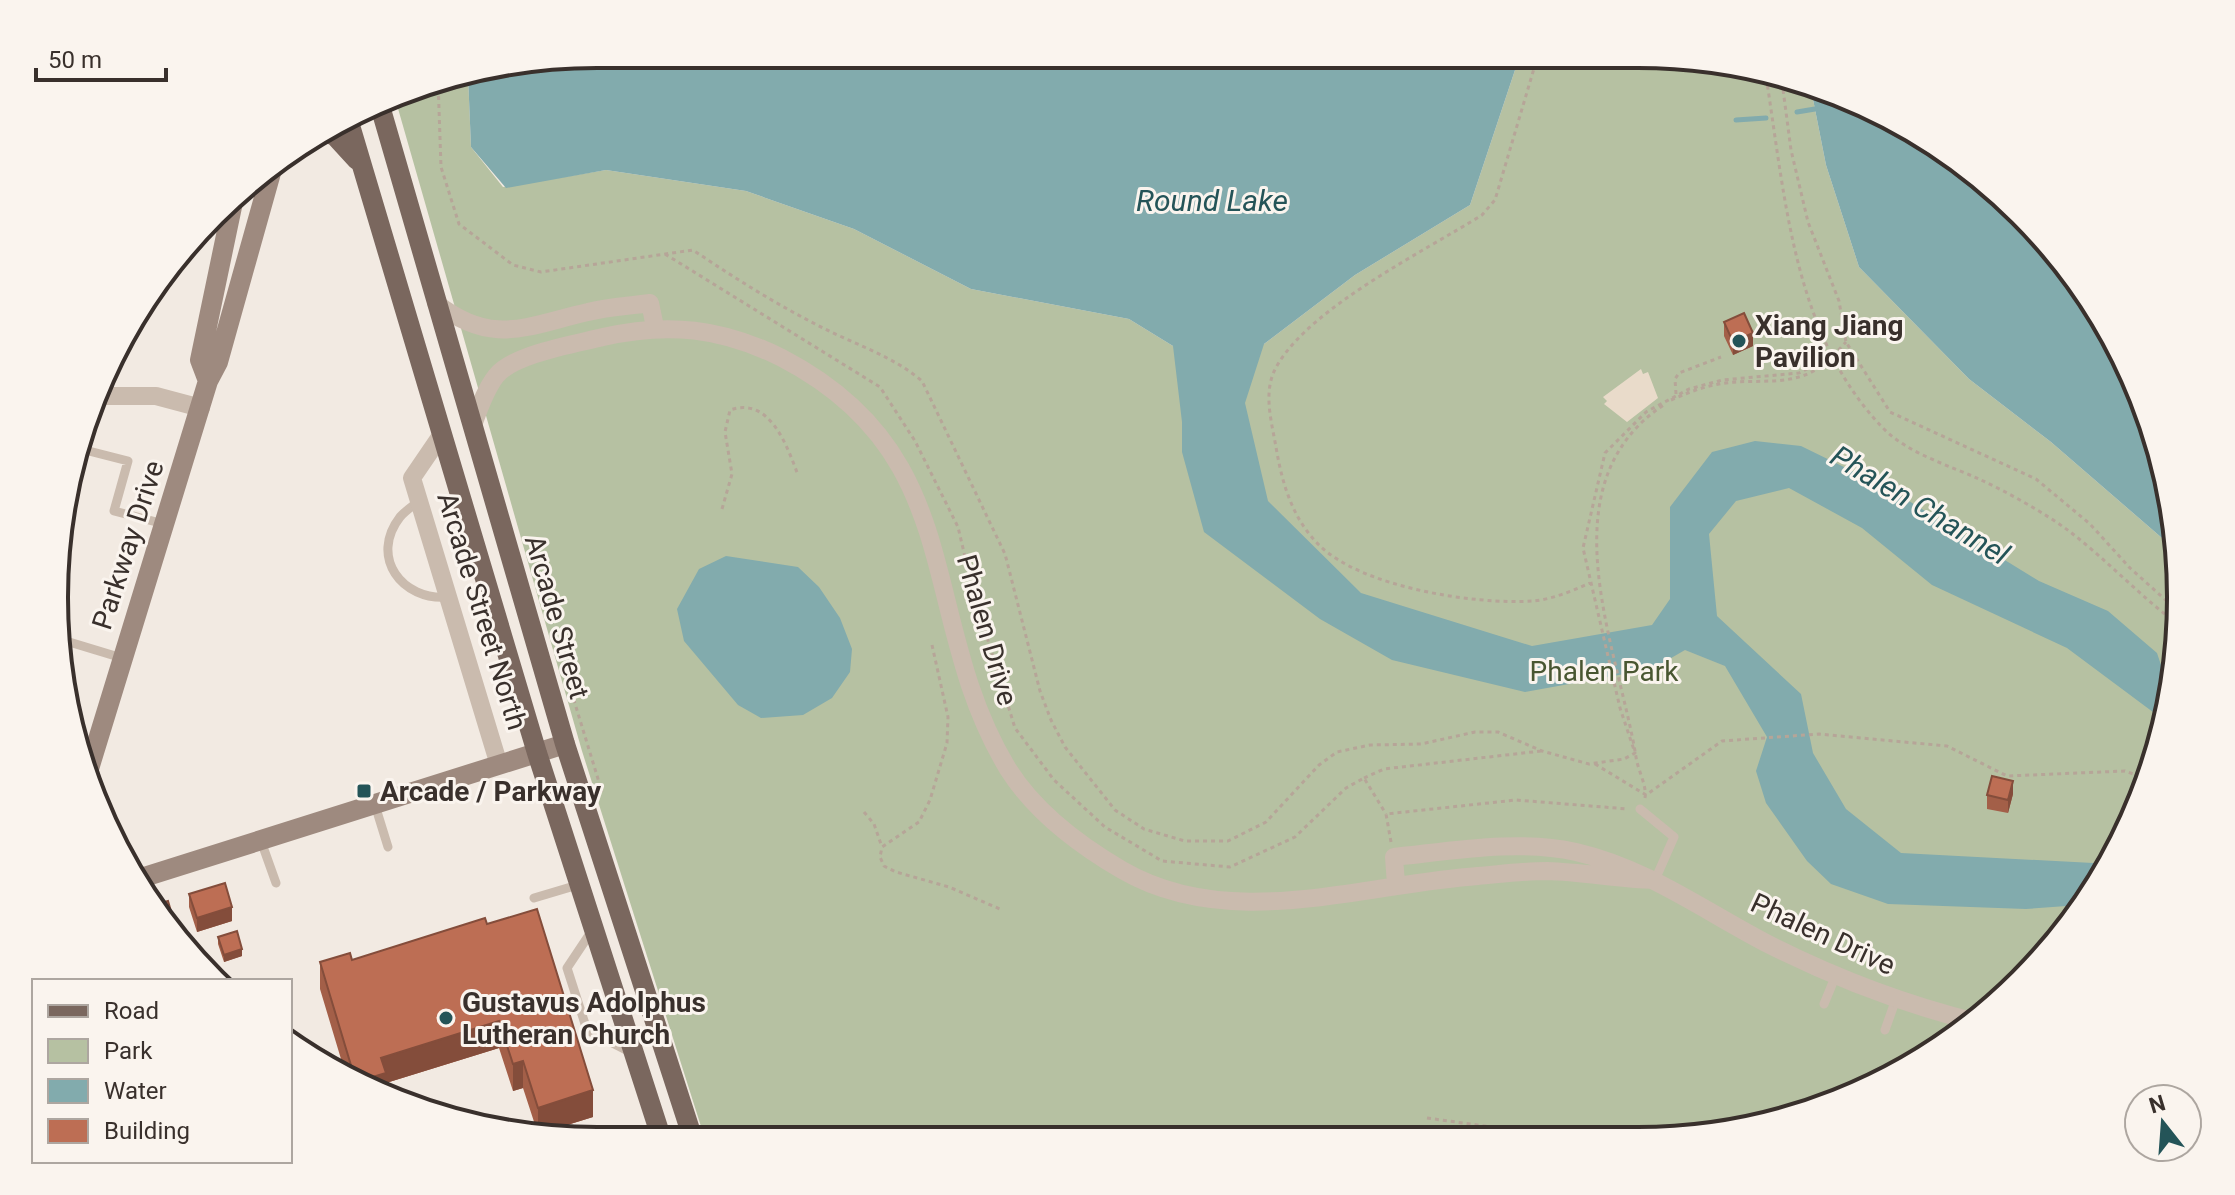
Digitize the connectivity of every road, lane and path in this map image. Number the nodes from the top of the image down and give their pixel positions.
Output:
1 (1534, 68) edge
2 (1767, 84) edge
3 (1783, 88) edge
4 (438, 93) edge
5 (382, 114) edge
6 (351, 129) edge
7 (336, 137) edge
8 (362, 165) junction
9 (268, 182) edge
10 (230, 216) edge
11 (665, 254) junction
12 (436, 303) junction
13 (568, 319) junction
14 (533, 327) junction
15 (655, 327) junction
16 (1846, 342) junction
17 (575, 344) junction
18 (540, 353) junction
19 (1834, 355) junction
20 (1721, 357) dead end
21 (208, 381) junction
22 (108, 396) edge
23 (1677, 396) junction
24 (201, 408) junction
25 (1646, 412) junction
26 (473, 425) junction
27 (442, 434) junction
28 (89, 451) edge
29 (798, 475) dead end
30 (420, 500) junction
31 (722, 509) dead end
32 (164, 524) junction
33 (1590, 583) junction
34 (450, 597) junction
35 (2167, 601) edge
36 (2167, 614) edge
37 (70, 642) edge
38 (932, 645) dead end
39 (122, 658) junction
40 (568, 683) dead end
41 (565, 744) junction
42 (1542, 751) junction
43 (537, 753) junction
44 (1635, 753) junction
45 (93, 757) edge
46 (1595, 764) junction
47 (499, 765) junction
48 (2136, 775) edge
49 (1364, 778) junction
50 (1646, 795) junction
51 (374, 803) junction
52 (606, 804) dead end
53 (1640, 809) junction
54 (864, 812) dead end
55 (1386, 814) junction
56 (260, 839) junction
57 (388, 847) dead end
58 (882, 847) junction
59 (1394, 857) junction
60 (147, 875) edge
61 (1655, 880) junction
62 (276, 883) dead end
63 (582, 884) junction
64 (1396, 884) junction
65 (534, 898) dead end
66 (1000, 909) dead end
67 (595, 926) junction
68 (1836, 975) junction
69 (1896, 999) junction
70 (1824, 1004) dead end
71 (1961, 1018) edge
72 (1885, 1030) dead end
73 (635, 1054) junction
74 (1427, 1118) dead end
75 (658, 1127) edge
76 (689, 1127) edge
77 (1492, 1127) edge

1 - 33 path
2 - 19 path
3 - 16 path
4 - 11 path
5 - 12 main road, Arcade Street
6 - 8 main road, Arcade Street
7 - 8 main road
8 - 27 main road, Arcade Street
9 - 21 street, Parkway Drive
10 - 21 street, Parkway Drive
11 - 42 path
11 - 49 path
12 - 14 street
12 - 26 main road, Arcade Street
13 - 14 street
13 - 15 street
13 - 17 street
14 - 18 street
15 - 17 street, Phalen Drive
15 - 64 street, Phalen Drive
16 - 19 path
16 - 35 path
17 - 18 street, Phalen Drive
18 - 26 street, Phalen Drive
19 - 23 path
19 - 36 path
20 - 23 path
21 - 24 street, Parkway Drive
22 - 24 street
23 - 25 path
24 - 32 street, Parkway Drive
25 - 33 path
25 - 44 path
26 - 41 main road, Arcade Street
27 - 30 street, Arcade Street North
27 - 43 main road, Arcade Street
28 - 32 lane
29 - 31 path
30 - 34 street, Arcade Street North
30 - 34 lane
32 - 39 street, Parkway Drive
33 - 44 path
34 - 47 street, Arcade Street North
37 - 39 lane
38 - 58 path
39 - 45 street, Parkway Drive
40 - 52 path
41 - 43 street
41 - 76 main road, Arcade Street
42 - 46 path
42 - 49 path
43 - 47 street
43 - 63 main road, Arcade Street
44 - 46 path
44 - 50 path
46 - 50 path
47 - 51 street
48 - 50 path
49 - 55 path
50 - 53 path
51 - 56 street
51 - 57 lane
53 - 55 path
53 - 61 lane
54 - 58 path
55 - 59 path
56 - 60 street
56 - 62 lane
58 - 66 path
59 - 61 street, Phalen Drive
59 - 64 street
61 - 64 street, Phalen Drive
61 - 68 street, Phalen Drive
63 - 65 lane
63 - 67 main road, Arcade Street
67 - 73 main road, Arcade Street
67 - 73 lane
68 - 69 street, Phalen Drive
68 - 70 lane
69 - 71 street, Phalen Drive
69 - 72 lane
73 - 75 main road, Arcade Street
74 - 77 path

